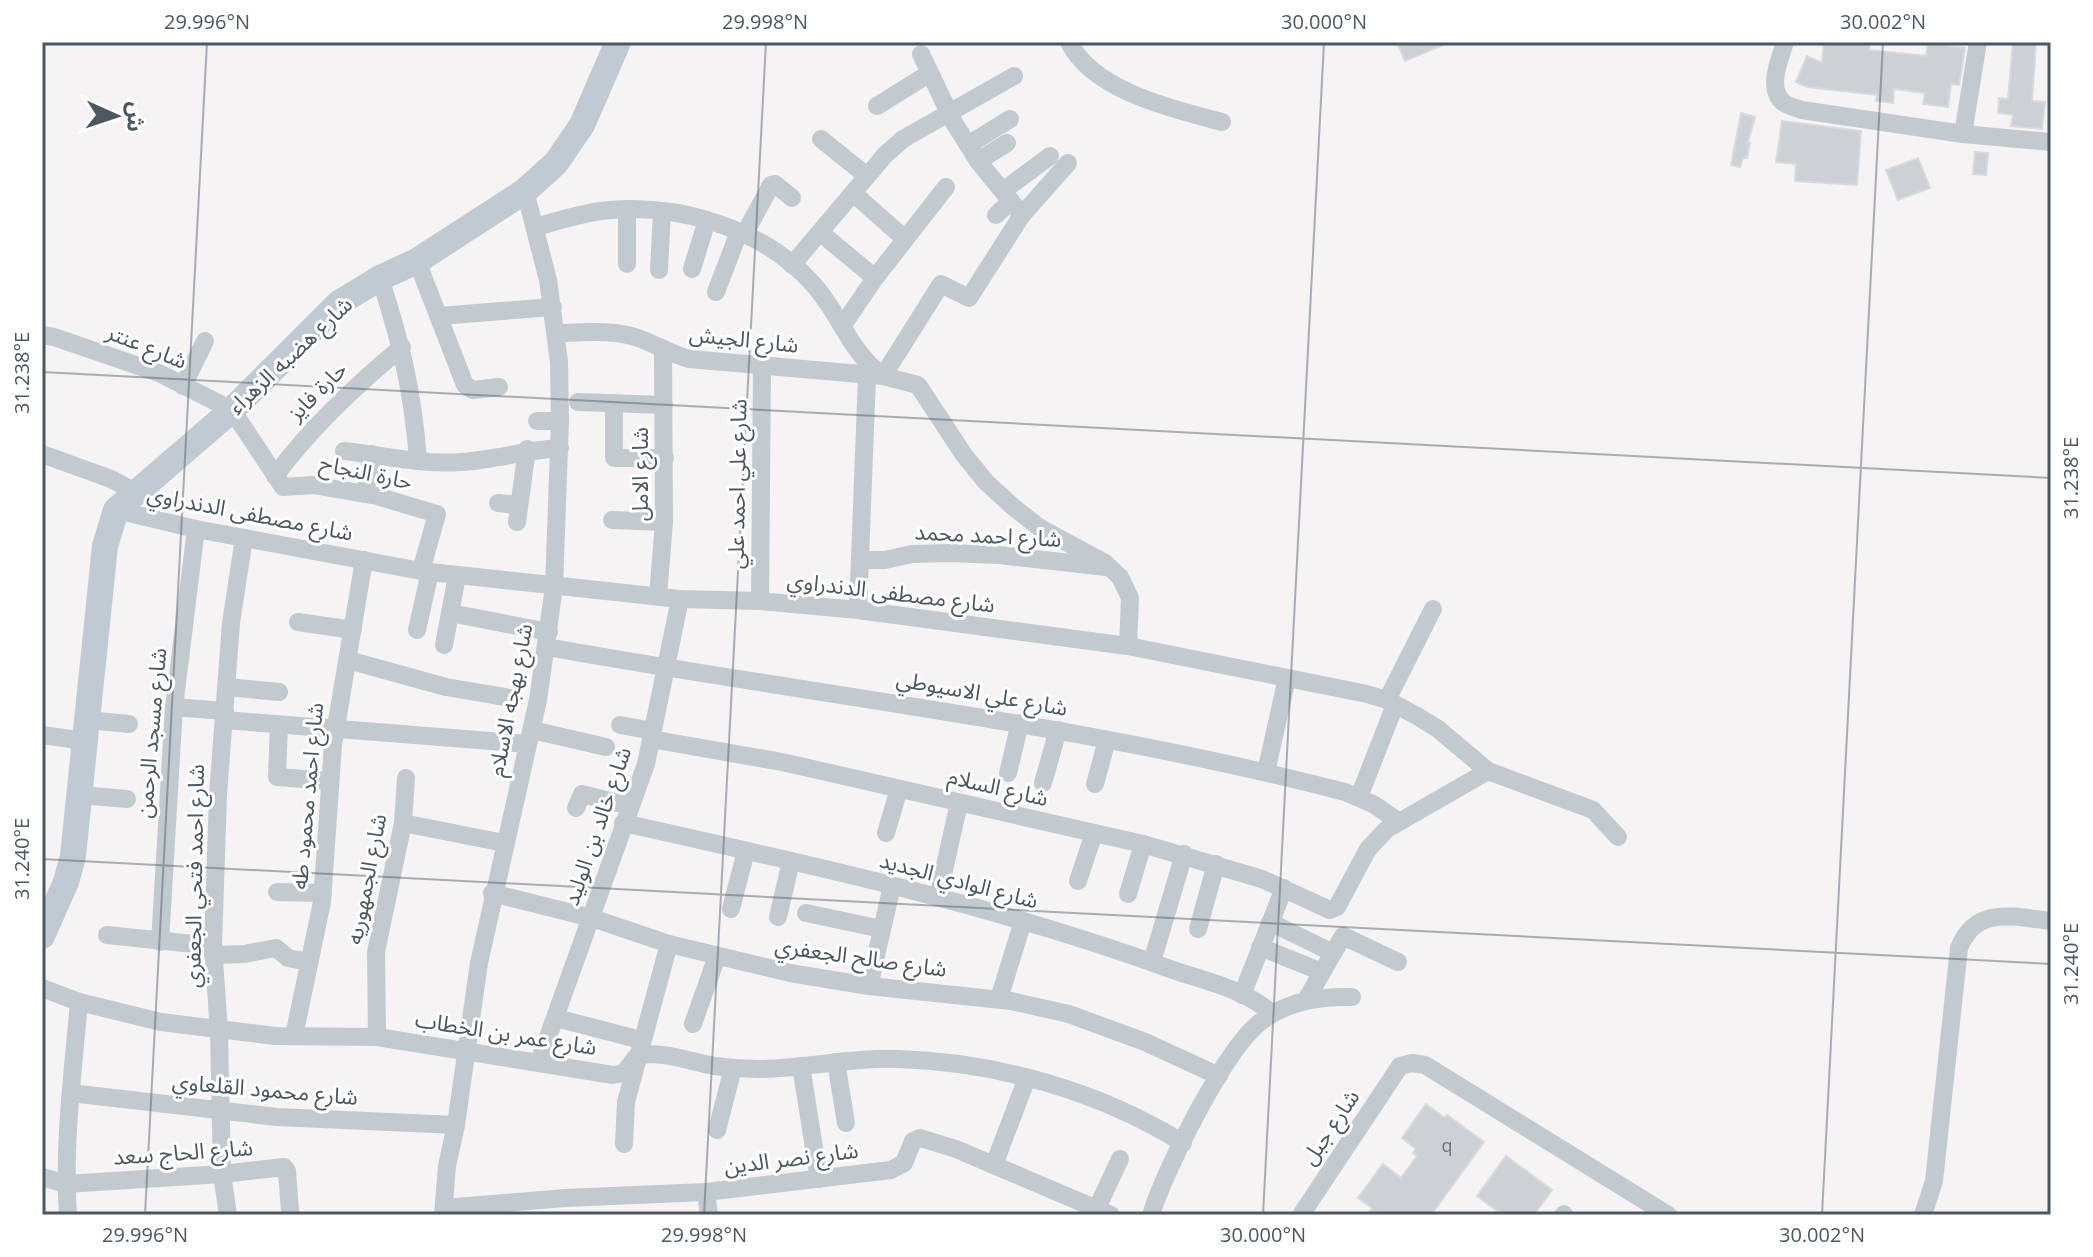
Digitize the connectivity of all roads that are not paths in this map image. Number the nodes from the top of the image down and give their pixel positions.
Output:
1 (618, 42) edge
2 (1069, 42) edge
3 (1785, 42) edge
4 (1978, 42) edge
5 (921, 54) dead end
6 (930, 73) junction
7 (1014, 76) dead end
8 (877, 106) dead end
9 (949, 113) junction
10 (1010, 119) dead end
11 (1222, 122) dead end
12 (1963, 134) junction
13 (821, 139) dead end
14 (2051, 142) edge
15 (1007, 143) dead end
16 (973, 153) junction
17 (867, 176) junction
18 (946, 187) dead end
19 (525, 191) junction
20 (853, 193) junction
21 (792, 198) dead end
22 (1012, 202) junction
23 (627, 209) junction
24 (662, 211) junction
25 (996, 215) dead end
26 (707, 220) junction
27 (536, 227) junction
28 (821, 233) junction
29 (742, 234) junction
30 (905, 239) junction
31 (417, 261) junction
32 (627, 264) dead end
33 (792, 265) junction
34 (692, 269) dead end
35 (659, 270) dead end
36 (380, 278) junction
37 (875, 278) junction
38 (716, 292) dead end
39 (553, 307) junction
40 (439, 316) junction
41 (843, 325) junction
42 (556, 333) junction
43 (42, 335) edge
44 (205, 341) dead end
45 (402, 347) junction
46 (663, 351) junction
47 (762, 367) junction
48 (875, 376) junction
49 (183, 386) junction
50 (499, 387) dead end
51 (578, 402) dead end
52 (614, 403) junction
53 (664, 405) junction
54 (232, 410) junction
55 (537, 421) dead end
56 (560, 421) junction
57 (560, 448) junction
58 (527, 449) junction
59 (344, 451) dead end
60 (42, 454) edge
61 (372, 454) junction
62 (665, 458) junction
63 (418, 460) junction
64 (275, 476) junction
65 (135, 492) junction
66 (365, 494) junction
67 (498, 503) dead end
68 (116, 510) junction
69 (612, 520) dead end
70 (664, 522) junction
71 (196, 529) junction
72 (244, 538) junction
73 (364, 560) junction
74 (861, 560) junction
75 (1112, 568) junction
76 (425, 572) junction
77 (457, 576) junction
78 (554, 587) junction
79 (658, 596) junction
80 (680, 599) junction
81 (760, 601) junction
82 (1433, 609) dead end
83 (858, 610) junction
84 (450, 613) junction
85 (298, 622) dead end
86 (353, 630) junction
87 (417, 630) dead end
88 (548, 640) junction
89 (444, 645) dead end
90 (1128, 646) junction
91 (348, 660) junction
92 (666, 668) junction
93 (1287, 678) junction
94 (227, 687) junction
95 (279, 692) dead end
96 (510, 698) dead end
97 (1391, 702) junction
98 (174, 707) junction
99 (224, 716) junction
100 (1020, 723) junction
101 (129, 724) dead end
102 (279, 725) junction
103 (620, 725) dead end
104 (335, 729) junction
105 (86, 730) junction
106 (1058, 730) junction
107 (42, 735) edge
108 (652, 735) junction
109 (530, 737) junction
110 (1107, 740) junction
111 (606, 747) dead end
112 (1488, 771) junction
113 (1266, 772) junction
114 (1008, 773) dead end
115 (406, 778) dead end
116 (330, 781) junction
117 (1043, 783) dead end
118 (1095, 784) dead end
119 (899, 789) junction
120 (80, 795) junction
121 (1359, 797) junction
122 (127, 799) dead end
123 (959, 803) junction
124 (576, 808) dead end
125 (627, 814) junction
126 (1398, 821) junction
127 (403, 823) junction
128 (886, 833) dead end
129 (1094, 833) junction
130 (1618, 837) dead end
131 (504, 843) junction
132 (1143, 844) junction
133 (746, 851) junction
134 (1184, 854) junction
135 (791, 861) junction
136 (1216, 864) junction
137 (1078, 881) dead end
138 (892, 886) junction
139 (1284, 888) junction
140 (277, 892) dead end
141 (323, 893) junction
142 (492, 893) junction
143 (1128, 894) dead end
144 (938, 897) junction
145 (731, 909) dead end
146 (806, 913) dead end
147 (778, 917) dead end
148 (592, 918) junction
149 (1023, 921) junction
150 (2051, 921) edge
151 (1270, 922) junction
152 (45, 924) edge
153 (882, 929) junction
154 (1198, 929) dead end
155 (107, 935) dead end
156 (160, 942) junction
157 (669, 944) junction
158 (1260, 947) junction
159 (213, 950) junction
160 (1333, 953) junction
161 (717, 956) junction
162 (309, 962) junction
163 (1152, 962) junction
164 (1398, 962) dead end
165 (1322, 972) junction
166 (869, 986) junction
167 (42, 988) edge
168 (1242, 995) junction
169 (1352, 997) dead end
170 (999, 999) junction
171 (1306, 1000) junction
172 (79, 1002) junction
173 (1272, 1014) junction
174 (556, 1018) junction
175 (693, 1024) dead end
176 (219, 1031) junction
177 (294, 1036) junction
178 (377, 1037) junction
179 (639, 1048) junction
180 (465, 1050) junction
181 (539, 1062) junction
182 (836, 1062) junction
183 (801, 1066) junction
184 (733, 1068) junction
185 (1219, 1076) junction
186 (1027, 1078) junction
187 (71, 1093) junction
188 (219, 1111) junction
189 (846, 1123) dead end
190 (456, 1125) junction
191 (717, 1130) dead end
192 (1183, 1143) junction
193 (624, 1144) dead end
194 (1120, 1159) dead end
195 (994, 1165) junction
196 (222, 1174) junction
197 (42, 1177) edge
198 (819, 1179) junction
199 (66, 1184) junction
200 (706, 1192) junction
201 (290, 1211) dead end
202 (444, 1212) edge
203 (1104, 1212) edge
204 (68, 1215) edge
205 (228, 1215) edge
206 (709, 1215) edge
207 (1151, 1215) edge
208 (1301, 1215) edge
209 (1668, 1215) edge
210 (1923, 1215) edge

1 - 19 street, شارع هضبه الزهراء
2 - 11 street
3 - 12 street
4 - 12 street
5 - 6 street
6 - 8 street
6 - 9 street
7 - 9 street
9 - 16 street
9 - 17 street
10 - 16 street
12 - 14 street
13 - 17 street
15 - 16 street
16 - 22 street
17 - 20 street
18 - 30 street
19 - 27 street, شارع بهجه الاسلام
19 - 31 street, شارع هضبه الزهراء
20 - 28 street
20 - 30 street
21 - 29 street
22 - 22 street
22 - 25 street
22 - 48 street
23 - 24 street
23 - 27 street
23 - 32 street
24 - 26 street
24 - 35 street
26 - 29 street
26 - 34 street
27 - 39 street, شارع بهجه الاسلام
28 - 33 street
28 - 37 street
29 - 33 street
29 - 38 street
30 - 37 street
31 - 36 street, شارع هضبه الزهراء
31 - 40 street
33 - 41 street
36 - 45 street
36 - 54 street, شارع هضبه الزهراء
37 - 41 street
39 - 40 street
39 - 42 street, شارع بهجه الاسلام
40 - 50 street
41 - 48 street
42 - 46 street, شارع الجيش
42 - 56 street, شارع بهجه الاسلام
43 - 49 street, شارع عنتر
44 - 49 street
45 - 63 street
45 - 64 street, حارة فايز
46 - 47 street, شارع الجيش
46 - 53 street, شارع الامل
47 - 48 street, شارع الجيش
47 - 81 street, شارع علي احمد علي
48 - 74 street
48 - 75 street, شارع الجيش
49 - 54 street, شارع عنتر
51 - 52 street
52 - 53 street
52 - 62 street
53 - 62 street, شارع الامل
54 - 64 street
54 - 65 street, شارع هضبه الزهراء
55 - 56 street
56 - 57 street, شارع بهجه الاسلام
57 - 58 street
57 - 78 street, شارع بهجه الاسلام
58 - 63 street
58 - 67 street
59 - 61 street
60 - 65 street
61 - 63 street
61 - 66 street
62 - 70 street, شارع الامل
64 - 66 street, حارة النجاح
65 - 68 street, شارع هضبه الزهراء
66 - 76 street, حارة النجاح
68 - 71 street, شارع مصطفى الدندراوي
68 - 105 street
69 - 70 street
70 - 79 street, شارع الامل
71 - 72 street, شارع مصطفى الدندراوي
71 - 98 street, شارع مسجد الرحمن
72 - 73 street, شارع مصطفى الدندراوي
72 - 94 street, شارع احمد فتحي الجعفري
73 - 76 street, شارع مصطفى الدندراوي
73 - 86 street, شارع احمد محمود طه
74 - 75 street, شارع احمد محمد
74 - 83 street
75 - 90 street
76 - 77 street, شارع مصطفى الدندراوي
76 - 87 street
77 - 78 street, شارع مصطفى الدندراوي
77 - 84 street
78 - 79 street, شارع مصطفى الدندراوي
78 - 88 street, شارع بهجه الاسلام
79 - 80 street, شارع مصطفى الدندراوي
80 - 81 street, شارع مصطفى الدندراوي
80 - 92 street, شارع خالد بن الوليد
81 - 83 street, شارع مصطفى الدندراوي
82 - 97 street
83 - 90 street, شارع مصطفى الدندراوي
84 - 88 street, شارع علي الاسيوطي
84 - 89 street
85 - 86 street
86 - 91 street, شارع احمد محمود طه
88 - 92 street, شارع علي الاسيوطي
88 - 109 street, شارع بهجه الاسلام
90 - 93 street, شارع مصطفى الدندراوي
91 - 96 street
91 - 104 street, شارع احمد محمود طه
92 - 100 street, شارع علي الاسيوطي
92 - 108 street, شارع خالد بن الوليد
93 - 97 street, شارع مصطفى الدندراوي
93 - 113 street
94 - 95 street
94 - 99 street, شارع احمد فتحي الجعفري
97 - 112 street, شارع مصطفى الدندراوي
97 - 121 street
98 - 99 street
98 - 156 street, شارع مسجد الرحمن
99 - 102 street
99 - 159 street, شارع احمد فتحي الجعفري
100 - 106 street, شارع علي الاسيوطي
100 - 114 street
101 - 105 street
102 - 104 street
102 - 116 street
103 - 108 street, شارع السلام
104 - 109 street
104 - 116 street, شارع احمد محمود طه
105 - 107 street
105 - 120 street
106 - 110 street, شارع علي الاسيوطي
106 - 117 street
108 - 119 street, شارع السلام
108 - 125 street, شارع خالد بن الوليد
109 - 111 street
109 - 131 street, شارع بهجه الاسلام
110 - 113 street, شارع علي الاسيوطي
110 - 118 street
112 - 126 street
112 - 130 street, شارع مصطفى الدندراوي
113 - 121 street, شارع علي الاسيوطي
115 - 127 street, شارع الجمهوريه
116 - 141 street, شارع احمد محمود طه
119 - 123 street, شارع السلام
119 - 128 street
120 - 122 street
120 - 152 street
121 - 126 street, شارع علي الاسيوطي
123 - 129 street, شارع السلام
123 - 144 street
124 - 125 street, شارع الوادي الجديد
125 - 133 street, شارع الوادي الجديد
125 - 148 street, شارع خالد بن الوليد
126 - 139 street, شارع السلام
127 - 131 street
127 - 178 street, شارع الجمهوريه
129 - 132 street, شارع السلام
129 - 137 street
131 - 142 street, شارع بهجه الاسلام
132 - 134 street, شارع السلام
132 - 143 street
133 - 135 street, شارع الوادي الجديد
133 - 145 street
134 - 136 street, شارع السلام
134 - 163 street
135 - 138 street, شارع الوادي الجديد
135 - 147 street
136 - 139 street, شارع السلام
136 - 154 street
138 - 144 street, شارع الوادي الجديد
138 - 153 street
139 - 151 street
140 - 141 street
141 - 162 street, شارع احمد محمود طه
142 - 148 street, شارع صالح الجعفري
142 - 180 street, شارع بهجه الاسلام
144 - 149 street, شارع الوادي الجديد
146 - 153 street
148 - 157 street, شارع صالح الجعفري
148 - 174 street, شارع خالد بن الوليد
149 - 163 street, شارع الوادي الجديد
149 - 170 street
150 - 210 street
151 - 158 street
151 - 160 street
153 - 166 street
155 - 156 street
156 - 159 street
157 - 161 street, شارع صالح الجعفري
157 - 179 street
158 - 165 street
158 - 168 street
159 - 162 street
159 - 176 street, شارع احمد فتحي الجعفري
160 - 164 street
160 - 165 street
161 - 166 street, شارع صالح الجعفري
161 - 175 street
162 - 177 street, شارع احمد محمود طه
163 - 168 street, شارع الوادي الجديد
165 - 171 street
166 - 170 street, شارع صالح الجعفري
167 - 172 street, شارع عمر بن الخطاب
168 - 173 street, شارع الوادي الجديد
169 - 171 street
170 - 185 street, شارع صالح الجعفري
171 - 173 street
172 - 176 street, شارع عمر بن الخطاب
172 - 187 street
173 - 185 street
174 - 179 street
174 - 181 street, شارع خالد بن الوليد
176 - 177 street, شارع عمر بن الخطاب
176 - 188 street, شارع احمد فتحي الجعفري
177 - 178 street, شارع عمر بن الخطاب
178 - 180 street, شارع عمر بن الخطاب
179 - 181 street, شارع عمر بن الخطاب
179 - 184 street
179 - 193 street
180 - 181 street, شارع عمر بن الخطاب
180 - 190 street, شارع بهجه الاسلام
182 - 183 street
182 - 186 street
182 - 189 street
183 - 184 street
183 - 198 street
184 - 191 street
185 - 192 street
186 - 192 street
186 - 195 street
187 - 188 street, شارع محمود القلعاوي
187 - 199 street
188 - 190 street, شارع محمود القلعاوي
188 - 196 street, شارع احمد فتحي الجعفري
190 - 202 street, شارع بهجه الاسلام
192 - 207 street
194 - 203 street
195 - 198 street, شارع نصر الدين
195 - 203 street, شارع نصر الدين
196 - 199 street, شارع الحاج سعد
196 - 201 street, شارع الحاج سعد
196 - 205 street, شارع احمد فتحي الجعفري
197 - 199 street, شارع الحاج سعد
198 - 200 street, شارع نصر الدين
199 - 204 street
200 - 202 street, شارع نصر الدين
200 - 206 street
208 - 209 street, شارع جبل

